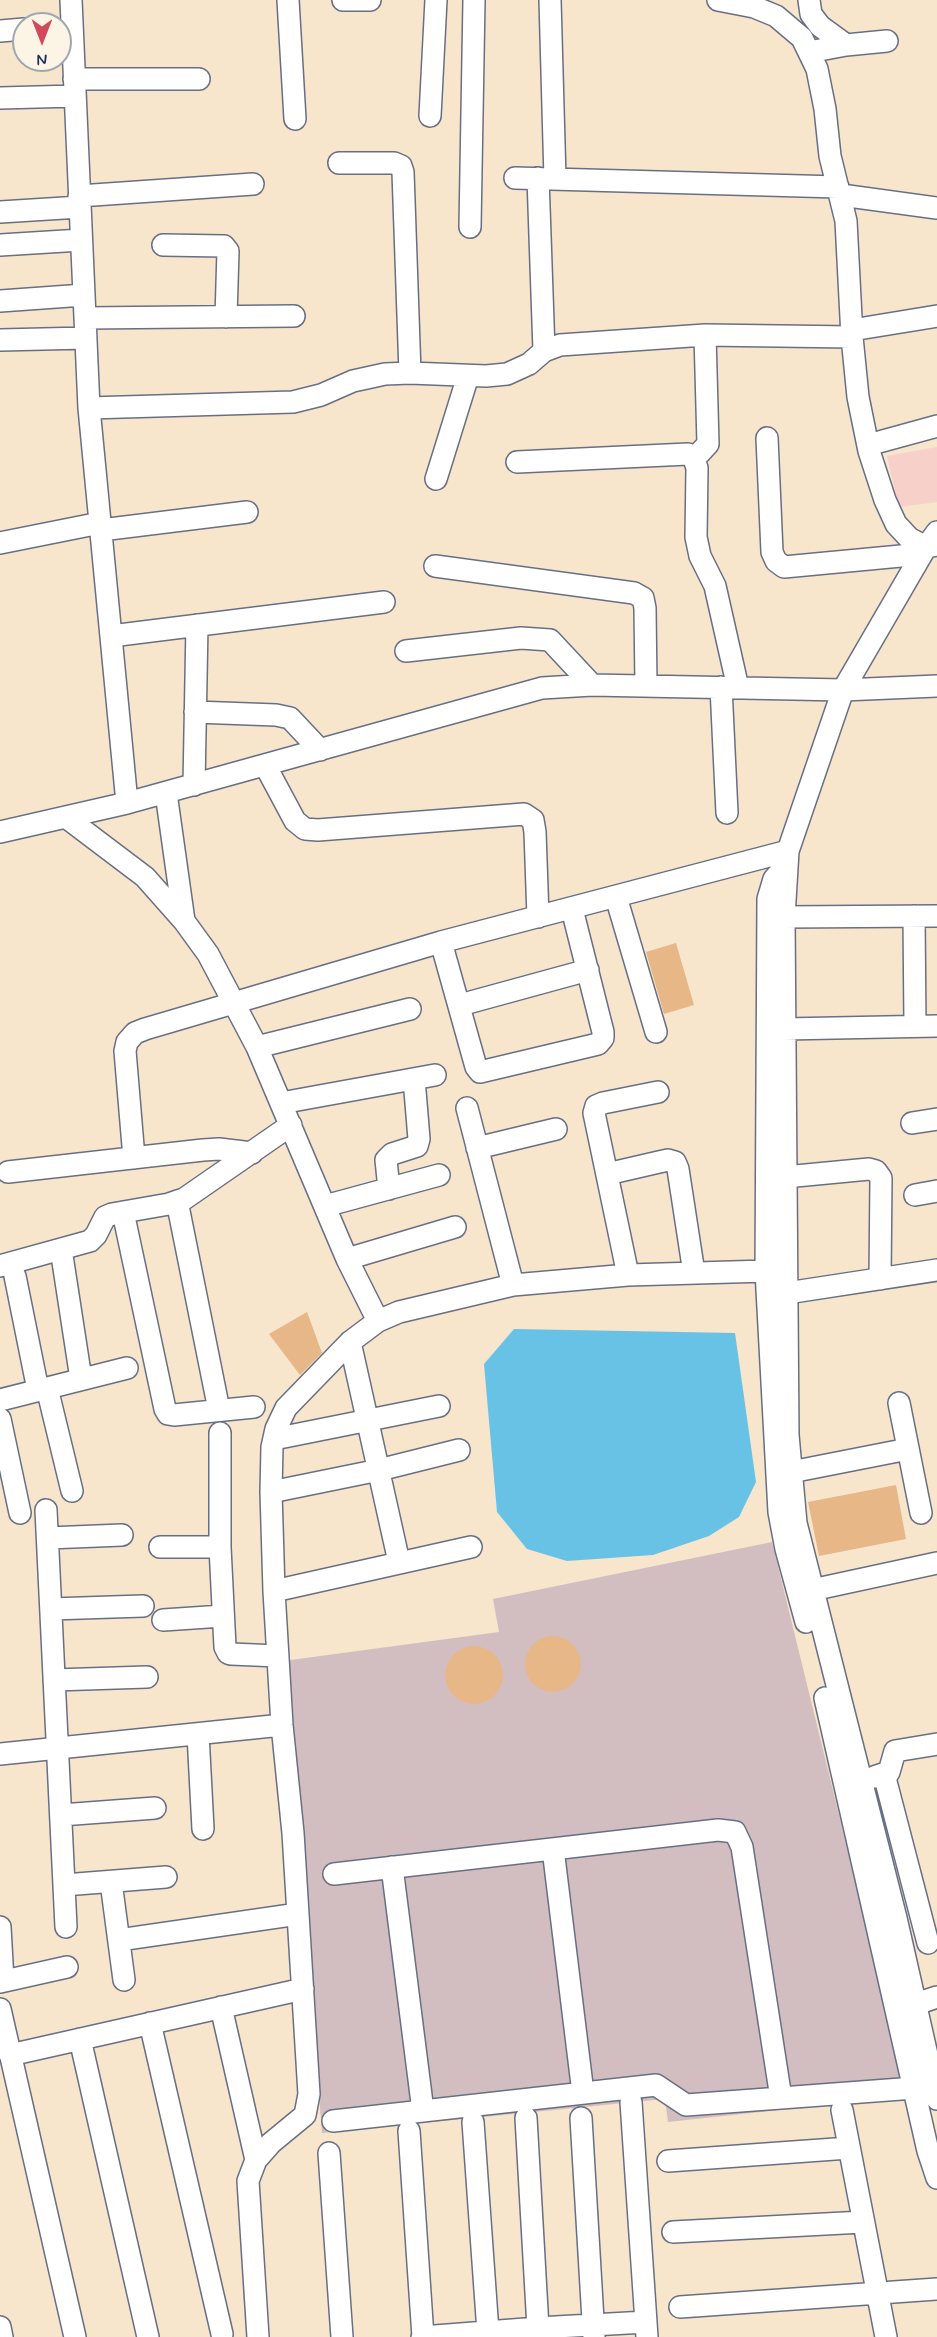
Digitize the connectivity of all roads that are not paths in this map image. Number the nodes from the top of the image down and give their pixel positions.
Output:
1 (288, 0) edge
2 (344, 0) edge
3 (370, 0) edge
4 (436, 0) edge
5 (474, 0) edge
6 (550, 0) edge
7 (718, 0) edge
8 (808, 0) edge
9 (754, 3) edge
10 (887, 41) dead end
11 (846, 45) junction
12 (809, 52) junction
13 (72, 67) edge
14 (199, 79) dead end
15 (75, 88) junction
16 (0, 98) edge
17 (430, 116) dead end
18 (295, 119) dead end
19 (339, 163) dead end
20 (515, 178) dead end
21 (547, 179) junction
22 (253, 184) dead end
23 (839, 191) junction
24 (80, 201) junction
25 (937, 208) edge
26 (0, 212) edge
27 (470, 227) dead end
28 (81, 240) junction
29 (0, 245) edge
30 (163, 245) dead end
31 (84, 295) junction
32 (0, 301) edge
33 (226, 316) junction
34 (294, 316) dead end
35 (937, 316) edge
36 (85, 328) junction
37 (852, 333) junction
38 (705, 335) junction
39 (0, 340) edge
40 (544, 351) junction
41 (410, 373) junction
42 (468, 376) junction
43 (89, 408) junction
44 (937, 426) edge
45 (767, 438) dead end
46 (868, 445) junction
47 (694, 459) junction
48 (517, 462) dead end
49 (436, 479) dead end
50 (247, 512) dead end
51 (100, 526) junction
52 (0, 543) edge
53 (930, 544) edge
54 (435, 566) dead end
55 (384, 602) dead end
56 (197, 625) junction
57 (111, 636) junction
58 (406, 651) dead end
59 (592, 685) junction
60 (646, 686) junction
61 (937, 686) edge
62 (730, 687) junction
63 (843, 690) junction
64 (195, 712) junction
65 (321, 750) junction
66 (265, 765) junction
67 (194, 785) junction
68 (166, 793) junction
69 (127, 803) junction
70 (727, 813) dead end
71 (67, 818) junction
72 (0, 832) edge
73 (787, 859) junction
74 (616, 897) junction
75 (572, 909) junction
76 (914, 916) junction
77 (937, 916) edge
78 (538, 917) junction
79 (783, 917) junction
80 (184, 921) junction
81 (441, 942) junction
82 (588, 970) junction
83 (235, 1003) junction
84 (460, 1005) junction
85 (410, 1009) dead end
86 (915, 1026) junction
87 (937, 1026) edge
88 (784, 1029) junction
89 (656, 1032) dead end
90 (257, 1047) junction
91 (435, 1075) dead end
92 (414, 1079) junction
93 (658, 1092) dead end
94 (282, 1103) junction
95 (467, 1108) dead end
96 (937, 1119) edge
97 (912, 1124) dead end
98 (291, 1125) junction
99 (556, 1129) dead end
100 (477, 1149) junction
101 (252, 1153) junction
102 (134, 1158) junction
103 (8, 1172) dead end
104 (607, 1174) junction
105 (439, 1175) dead end
106 (785, 1177) junction
107 (389, 1189) junction
108 (937, 1191) edge
109 (915, 1195) dead end
110 (177, 1201) junction
111 (325, 1206) junction
112 (123, 1212) junction
113 (455, 1227) dead end
114 (61, 1249) junction
115 (348, 1259) junction
116 (937, 1270) edge
117 (8, 1271) edge
118 (766, 1271) junction
119 (694, 1273) junction
120 (628, 1275) junction
121 (880, 1279) junction
122 (513, 1285) junction
123 (786, 1293) junction
124 (378, 1321) junction
125 (350, 1342) junction
126 (127, 1368) dead end
127 (81, 1379) junction
128 (42, 1389) junction
129 (0, 1400) edge
130 (899, 1403) dead end
131 (439, 1406) dead end
132 (254, 1407) dead end
133 (219, 1410) junction
134 (0, 1419) edge
135 (367, 1420) junction
136 (220, 1433) dead end
137 (274, 1439) junction
138 (908, 1449) junction
139 (459, 1450) dead end
140 (379, 1470) junction
141 (791, 1472) junction
142 (72, 1491) dead end
143 (271, 1492) junction
144 (46, 1510) dead end
145 (20, 1513) dead end
146 (921, 1513) dead end
147 (122, 1535) dead end
148 (48, 1538) junction
149 (220, 1546) junction
150 (160, 1547) dead end
151 (471, 1547) dead end
152 (399, 1562) junction
153 (937, 1563) edge
154 (812, 1590) junction
155 (274, 1591) junction
156 (143, 1606) dead end
157 (51, 1609) junction
158 (223, 1616) junction
159 (164, 1620) dead end
160 (278, 1656) junction
161 (147, 1677) dead end
162 (54, 1680) junction
163 (282, 1725) junction
164 (198, 1734) junction
165 (937, 1744) edge
166 (57, 1748) junction
167 (0, 1754) edge
168 (884, 1774) junction
169 (861, 1780) junction
170 (155, 1808) dead end
171 (61, 1815) junction
172 (203, 1829) dead end
173 (553, 1849) junction
174 (392, 1867) junction
175 (334, 1874) dead end
176 (166, 1877) dead end
177 (111, 1882) junction
178 (64, 1885) junction
179 (298, 1914) junction
180 (0, 1927) edge
181 (66, 1927) dead end
182 (119, 1940) junction
183 (928, 1944) dead end
184 (67, 1967) dead end
185 (124, 1980) dead end
186 (2, 1981) edge
187 (303, 1989) junction
188 (937, 1998) edge
189 (916, 2004) junction
190 (221, 2007) junction
191 (0, 2009) edge
192 (150, 2023) junction
193 (80, 2038) junction
194 (7, 2053) edge
195 (931, 2090) edge
196 (583, 2093) junction
197 (781, 2098) junction
198 (631, 2102) dead end
199 (842, 2109) dead end
200 (423, 2111) junction
201 (526, 2118) dead end
202 (581, 2118) dead end
203 (333, 2121) dead end
204 (473, 2122) dead end
205 (409, 2131) dead end
206 (849, 2148) junction
207 (329, 2153) dead end
208 (256, 2160) junction
209 (668, 2161) dead end
210 (937, 2178) edge
211 (863, 2222) junction
212 (673, 2232) dead end
213 (937, 2289) edge
214 (877, 2294) junction
215 (680, 2307) dead end
216 (0, 2327) edge
217 (551, 2330) edge
218 (647, 2330) edge
219 (257, 2332) edge
220 (593, 2332) edge
221 (481, 2334) edge
222 (215, 2336) edge
223 (2, 2337) edge
224 (75, 2337) edge
225 (148, 2337) edge
226 (342, 2337) edge
227 (422, 2337) edge
228 (886, 2337) edge

1 - 18 street
2 - 3 street
4 - 17 street
5 - 27 street
6 - 21 street
7 - 9 street
8 - 11 street
9 - 12 street
10 - 11 street
11 - 12 street
12 - 23 street
13 - 15 street
14 - 15 street
15 - 16 street
15 - 24 street
19 - 41 street
20 - 21 street
21 - 23 street
21 - 40 street
22 - 24 street
23 - 25 street
23 - 37 street
24 - 26 street
24 - 28 street
28 - 29 street
28 - 31 street
30 - 33 street
31 - 32 street
31 - 36 street
33 - 34 street
33 - 36 street
35 - 37 street
36 - 39 street
36 - 43 street
37 - 38 street
37 - 46 street
38 - 40 street
38 - 47 street
40 - 42 street
41 - 42 street
41 - 43 street
42 - 49 street
43 - 51 street
44 - 46 street
45 - 53 street
46 - 53 street
47 - 48 street
47 - 62 street
50 - 51 street
51 - 52 street
51 - 57 street
53 - 63 street
54 - 60 street
55 - 56 street
56 - 57 street
56 - 64 street
57 - 69 street
58 - 59 street
59 - 60 street
59 - 65 street
60 - 62 street
61 - 63 street
62 - 63 street
62 - 70 street
63 - 73 street
64 - 65 street
64 - 67 street
65 - 66 street
66 - 67 street
66 - 78 street
67 - 68 street
68 - 69 street
68 - 80 street
69 - 71 street
71 - 72 street
71 - 80 street
73 - 74 street
73 - 79 street
73 - 118 street
74 - 75 street
74 - 89 street
75 - 78 street
75 - 82 street
76 - 77 street
76 - 79 street
76 - 86 street
78 - 81 street
79 - 88 street
80 - 83 street
81 - 83 street
81 - 84 street
82 - 84 street
82 - 84 street
83 - 90 street
83 - 102 street
85 - 90 street
86 - 87 street
86 - 88 street
88 - 106 street
90 - 94 street
91 - 92 street
92 - 94 street
92 - 107 street
93 - 104 street
94 - 98 street
95 - 100 street
96 - 97 street
98 - 101 street
98 - 111 street
99 - 100 street
100 - 122 street
101 - 102 street
101 - 110 street
102 - 103 street
104 - 119 street
104 - 120 street
105 - 107 street
106 - 121 street
106 - 123 street
107 - 111 street
108 - 109 street
110 - 112 street
110 - 133 street
111 - 115 street
112 - 114 street
112 - 133 street
113 - 115 street
114 - 117 street
114 - 127 street
115 - 124 street
116 - 121 street
117 - 128 street
118 - 119 street
118 - 195 street
119 - 120 street
120 - 122 street
121 - 123 street
122 - 124 street
123 - 141 street
124 - 125 street
125 - 135 street
125 - 137 street
126 - 127 street
127 - 128 street
128 - 129 street
128 - 142 street
130 - 138 street
131 - 135 street
132 - 133 street
134 - 145 street
135 - 137 street
135 - 140 street
136 - 149 street
137 - 143 street
138 - 141 street
138 - 146 street
139 - 140 street
140 - 143 street
140 - 152 street
141 - 154 street
143 - 155 street
144 - 148 street
147 - 148 street
148 - 157 street
149 - 150 street
149 - 158 street
151 - 152 street
152 - 155 street
153 - 154 street
154 - 169 street
155 - 160 street
156 - 157 street
157 - 162 street
158 - 159 street
158 - 160 street
160 - 163 street
161 - 162 street
162 - 166 street
163 - 164 street
163 - 179 street
164 - 166 street
164 - 172 street
165 - 168 street
166 - 167 street
166 - 171 street
168 - 169 street
168 - 183 street
169 - 189 street
170 - 171 street
171 - 178 street
173 - 174 street
173 - 196 street
173 - 197 street
174 - 175 street
174 - 200 street
176 - 177 street
177 - 178 street
177 - 182 street
178 - 181 street
179 - 182 street
179 - 187 street
180 - 186 street
182 - 185 street
184 - 186 street
187 - 190 street
187 - 208 street
188 - 189 street
189 - 195 street
190 - 192 street
190 - 208 street
191 - 194 street
192 - 193 street
192 - 222 street
193 - 194 street
193 - 225 street
194 - 224 street
195 - 197 street
195 - 210 street
196 - 197 street
196 - 200 street
198 - 218 street
199 - 206 street
200 - 203 street
201 - 217 street
202 - 220 street
204 - 221 street
205 - 227 street
206 - 209 street
206 - 211 street
207 - 226 street
208 - 219 street
211 - 212 street
211 - 214 street
213 - 214 street
214 - 215 street
214 - 228 street
216 - 223 street
217 - 220 street
217 - 221 street
218 - 220 street
219 - 222 street
221 - 227 street

